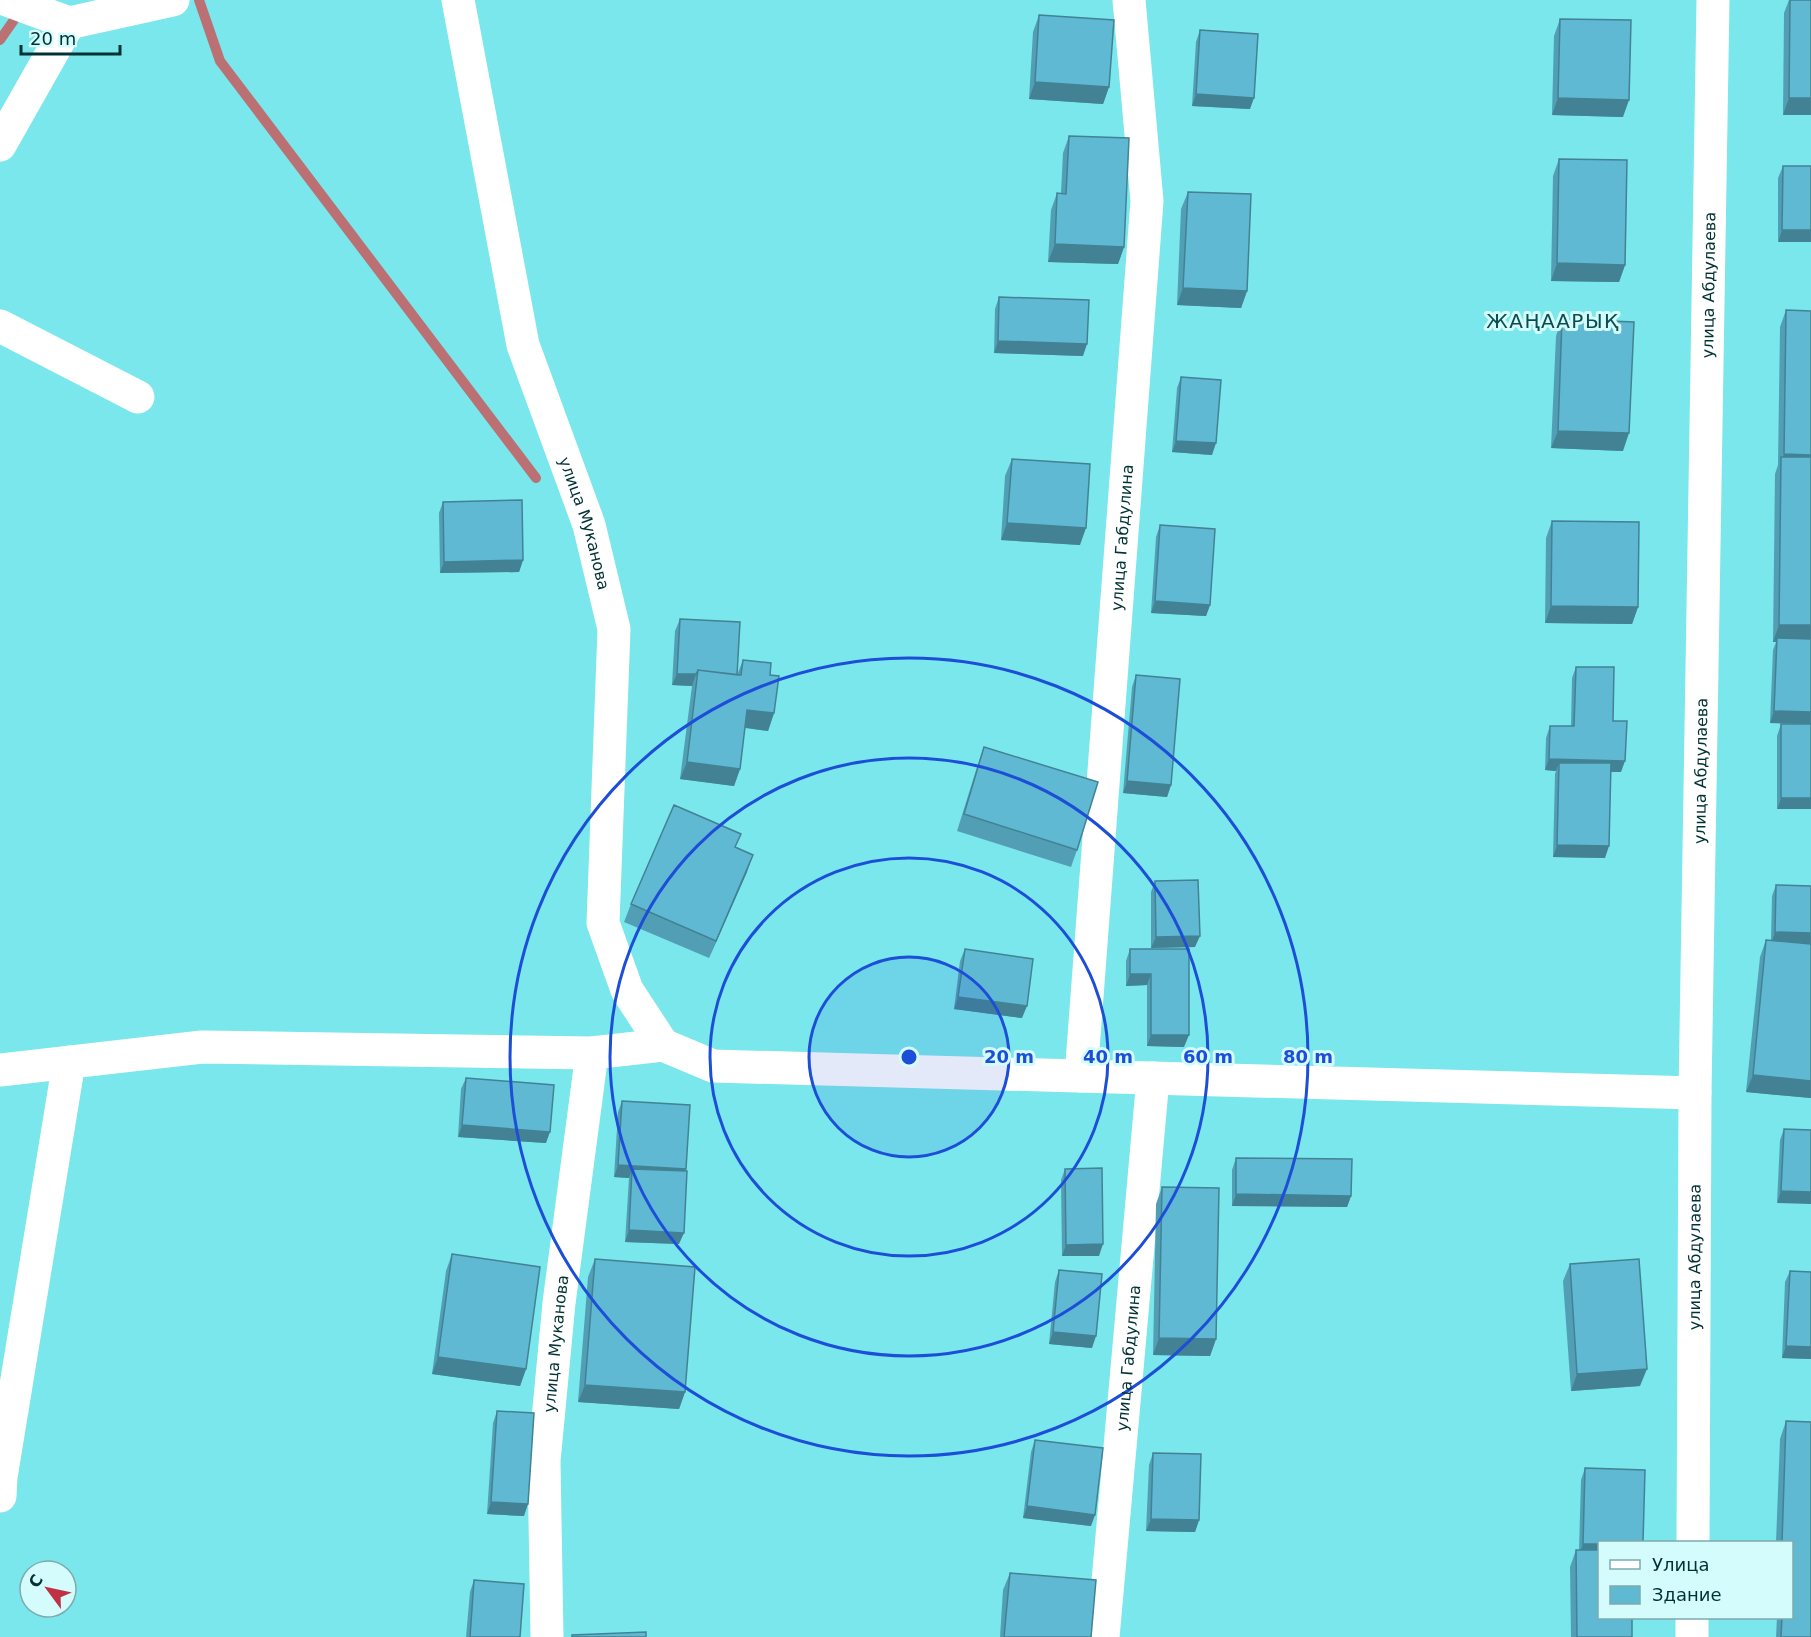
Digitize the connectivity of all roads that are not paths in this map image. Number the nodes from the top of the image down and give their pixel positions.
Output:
1 (7, 0) edge
2 (173, 0) edge
3 (458, 0) edge
4 (1129, 0) edge
5 (1713, 0) edge
6 (69, 23) junction
7 (0, 145) edge
8 (0, 326) edge
9 (138, 397) dead end
10 (663, 1045) junction
11 (592, 1053) junction
12 (69, 1062) junction
13 (0, 1070) edge
14 (1081, 1076) junction
15 (1153, 1078) junction
16 (1695, 1093) junction
17 (0, 1496) edge
18 (1693, 1541) edge
19 (1692, 1619) edge
20 (547, 1637) edge
21 (1103, 1637) edge
22 (1692, 1637) edge

1 - 6 street
2 - 6 street
3 - 10 street, улица Муканова
4 - 14 street, улица Габдулина
5 - 16 street, улица Абдулаева
6 - 7 street
8 - 9 street
10 - 11 street
10 - 14 street
11 - 12 street
11 - 20 street, улица Муканова
12 - 13 street
12 - 17 street
14 - 15 street
15 - 16 street
15 - 21 street, улица Габдулина
16 - 18 street, улица Абдулаева
19 - 22 street

